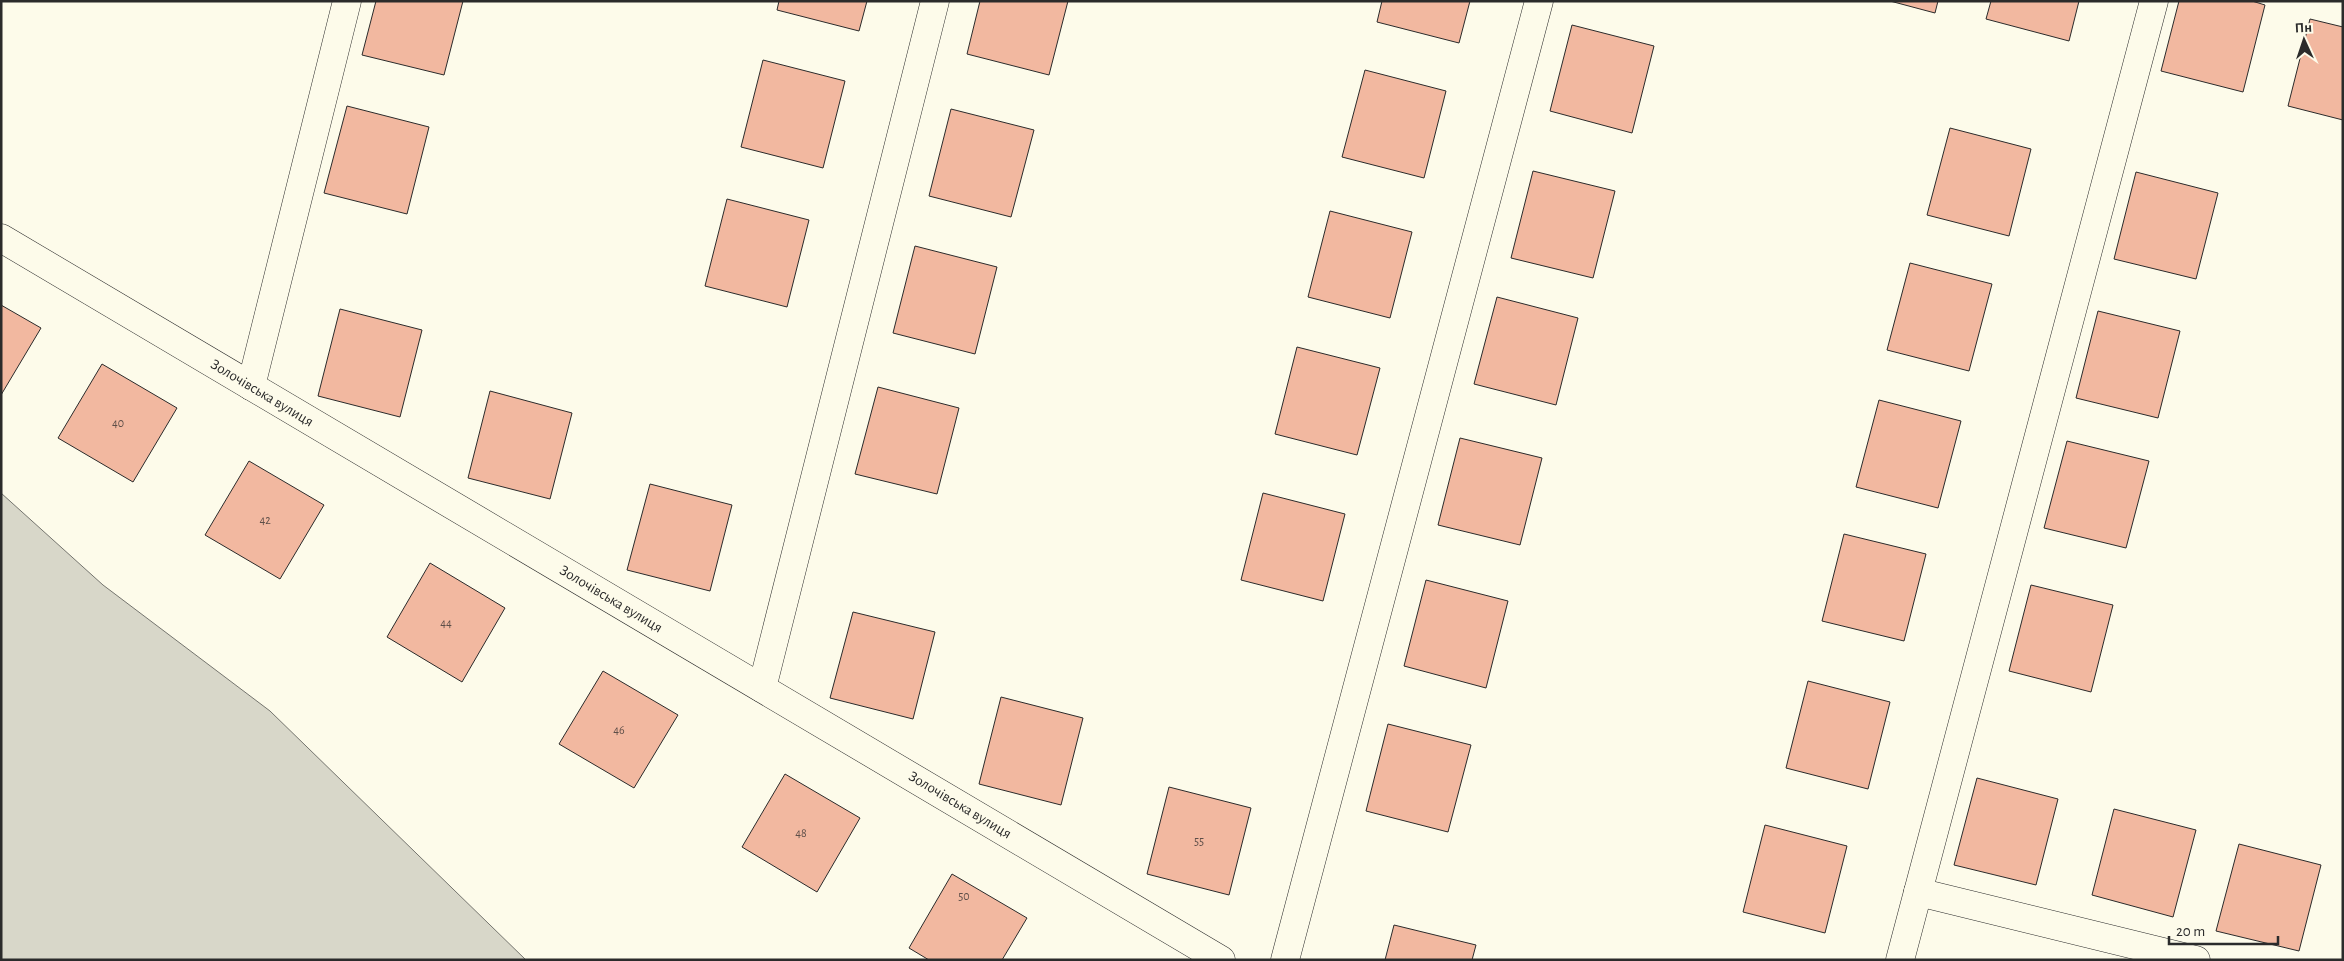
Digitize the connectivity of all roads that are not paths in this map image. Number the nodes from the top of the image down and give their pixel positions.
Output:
1 (348, 1) edge
2 (936, 1) edge
3 (1539, 1) edge
4 (2154, 1) edge
5 (1, 238) edge
6 (251, 386) junction
7 (762, 688) junction
8 (1918, 892) junction
9 (1221, 960) edge
10 (1285, 960) edge
11 (1900, 960) edge
12 (2196, 960) edge

1 - 6 street
2 - 7 street
3 - 10 street
4 - 8 street
5 - 6 street, Золочівська вулиця
6 - 7 street, Золочівська вулиця
7 - 9 street, Золочівська вулиця
8 - 11 street
8 - 12 street

